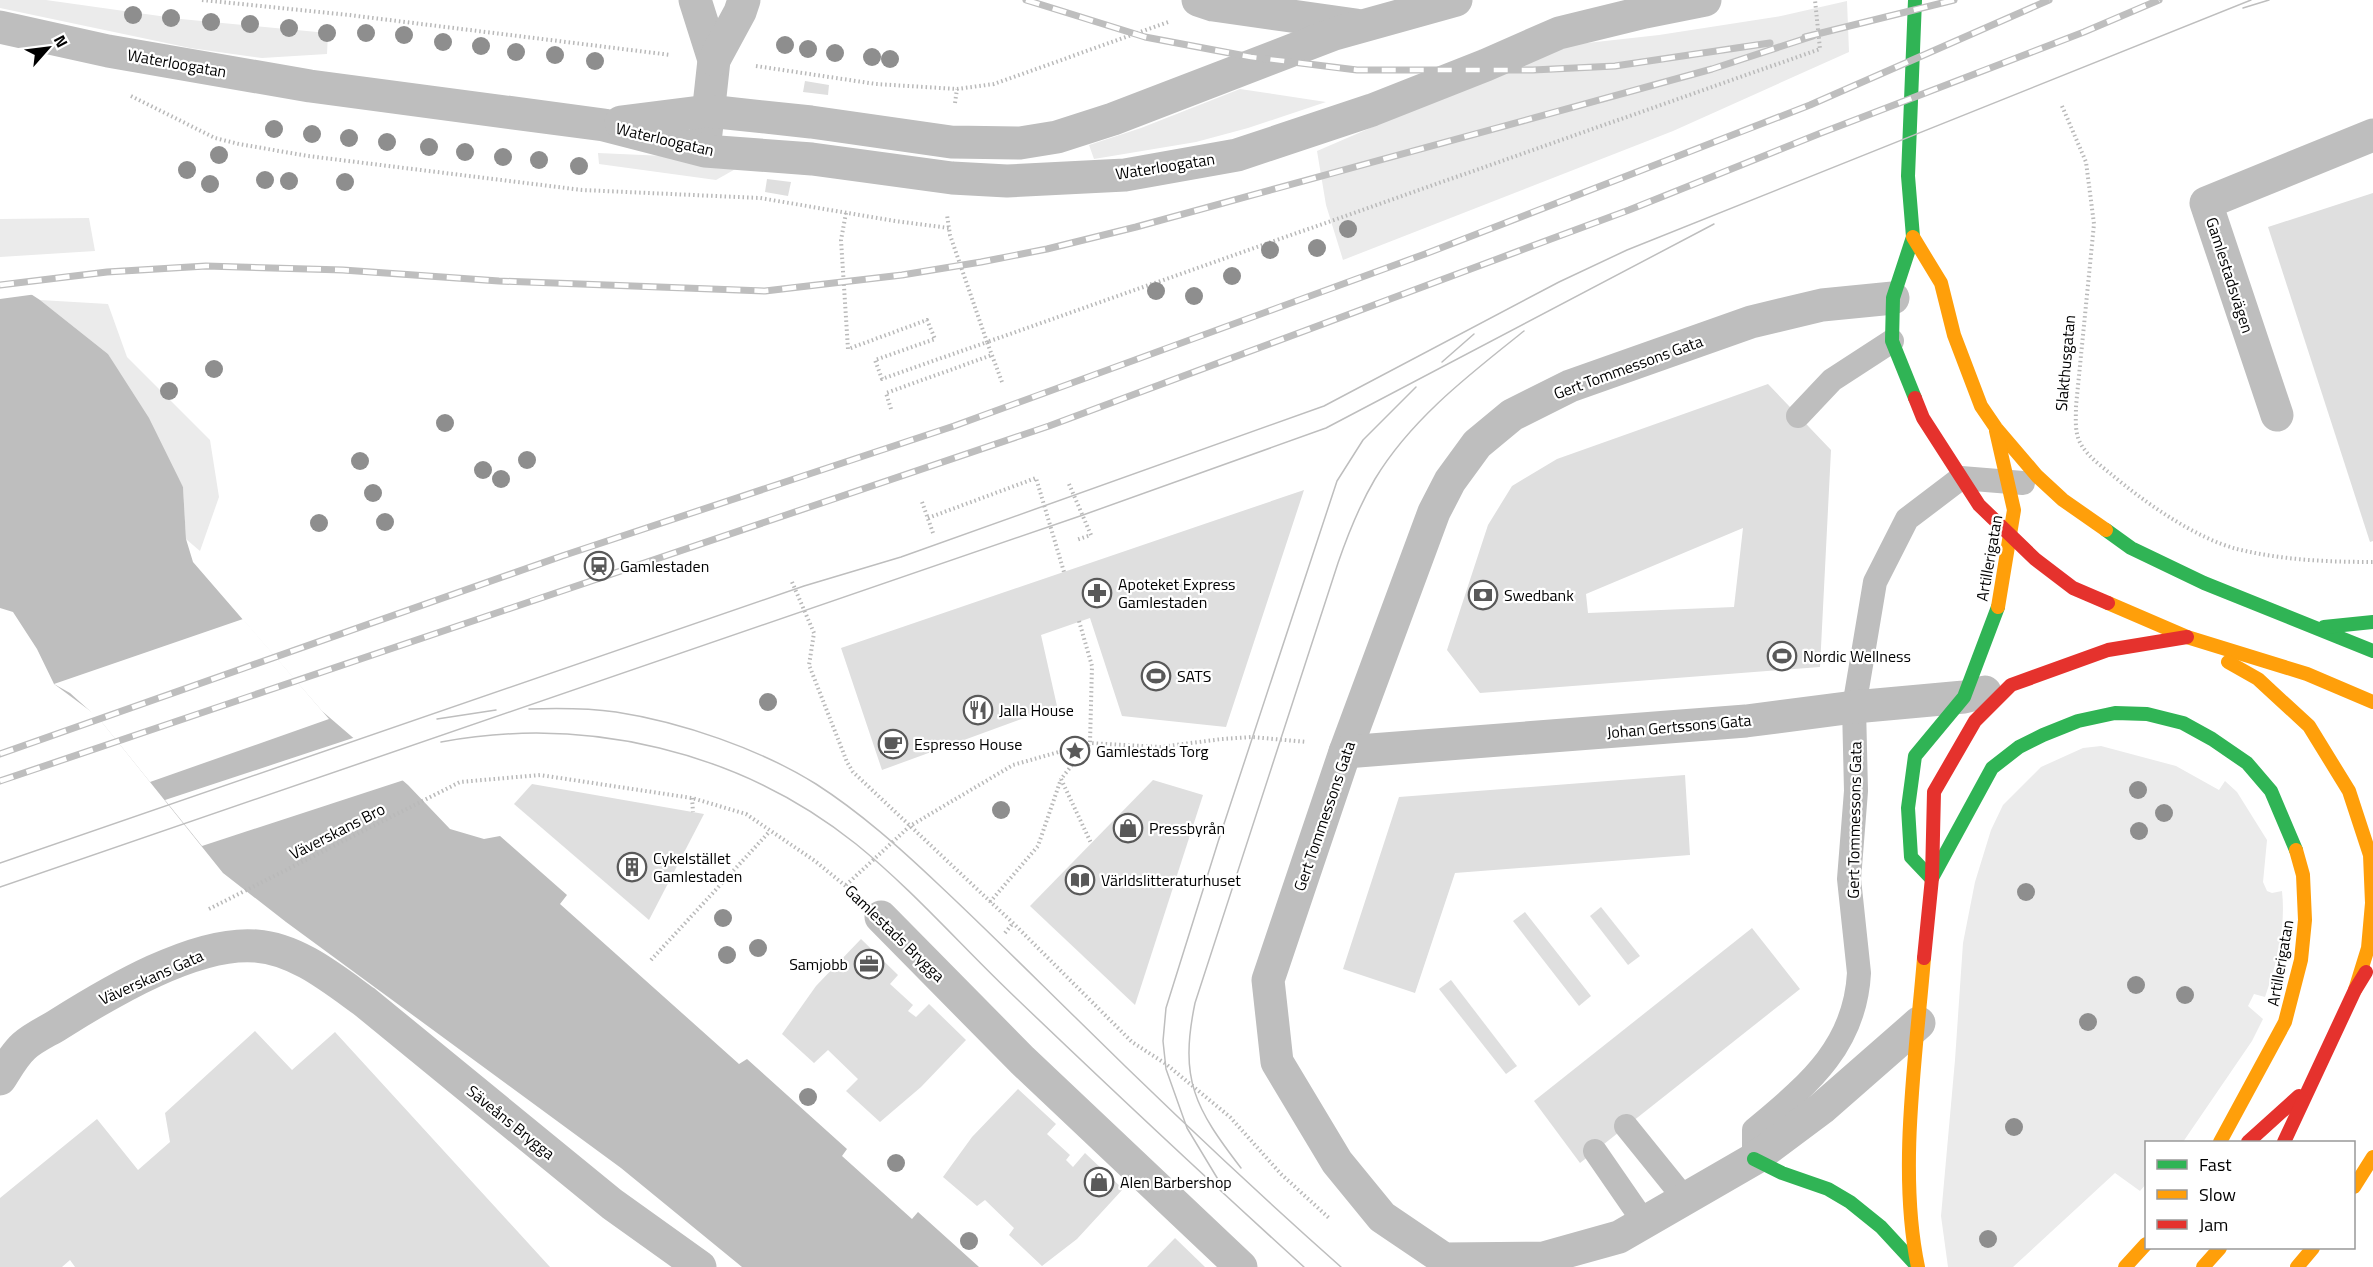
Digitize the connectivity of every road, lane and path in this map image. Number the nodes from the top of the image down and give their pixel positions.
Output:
1 (695, 0) edge
2 (744, 0) edge
3 (1198, 0) edge
4 (1456, 0) edge
5 (1705, 0) edge
6 (1815, 0) edge
7 (1915, 0) edge
8 (1361, 25) junction
9 (0, 27) edge
10 (714, 60) junction
11 (126, 94) dead end
12 (2062, 106) dead end
13 (708, 111) junction
14 (604, 125) junction
15 (2373, 135) edge
16 (705, 151) junction
17 (947, 210) dead end
18 (846, 213) junction
19 (949, 228) junction
20 (1913, 237) junction
21 (1893, 298) junction
22 (1892, 341) junction
23 (987, 342) junction
24 (992, 354) junction
25 (1002, 382) dead end
26 (891, 409) dead end
27 (2277, 415) dead end
28 (1798, 416) dead end
29 (1996, 428) junction
30 (1961, 478) junction
31 (2007, 482) junction
32 (1070, 484) dead end
33 (2046, 484) junction
34 (922, 502) dead end
35 (928, 518) junction
36 (933, 533) dead end
37 (2010, 534) junction
38 (1076, 540) dead end
39 (2373, 562) edge
40 (1064, 572) dead end
41 (792, 582) dead end
42 (1079, 621) dead end
43 (2373, 622) edge
44 (2313, 627) junction
45 (2187, 638) junction
46 (2373, 651) edge
47 (2011, 685) junction
48 (1964, 698) junction
49 (2373, 702) edge
50 (1854, 707) junction
51 (1090, 743) junction
52 (1345, 752) junction
53 (1061, 779) junction
54 (460, 782) joint
55 (692, 798) junction
56 (693, 812) dead end
57 (910, 826) junction
58 (770, 831) junction
59 (1091, 843) dead end
60 (1932, 878) junction
61 (846, 885) junction
62 (224, 902) dead end
63 (990, 902) junction
64 (881, 917) joint
65 (1013, 924) junction
66 (1005, 933) dead end
67 (651, 960) dead end
68 (2373, 960) edge
69 (325, 974) joint
70 (2355, 990) junction
71 (1919, 1023) junction
72 (3, 1064) edge
73 (2313, 1083) junction
74 (1626, 1126) dead end
75 (2221, 1141) edge
76 (2250, 1141) edge
77 (2285, 1141) edge
78 (1595, 1151) dead end
79 (2373, 1156) edge
80 (1754, 1159) junction
81 (2355, 1185) edge
82 (1685, 1199) junction
83 (1332, 1221) dead end
84 (1644, 1222) junction
85 (2145, 1245) edge
86 (2219, 1249) edge
87 (2312, 1249) edge
88 (2300, 1265) edge
89 (700, 1267) edge
90 (1241, 1267) edge
91 (1917, 1267) edge
92 (2125, 1267) edge
93 (2203, 1267) edge

1 - 10 street
2 - 10 street
3 - 8 street
4 - 8 street, Waterloogatan
5 - 16 street, Waterloogatan
6 - 23 path
7 - 20 main road
8 - 13 street, Waterloogatan
9 - 14 street, Waterloogatan
10 - 13 street
11 - 18 path
12 - 39 path, Slakthusgatan
13 - 14 street, Waterloogatan
13 - 16 street
14 - 16 street, Waterloogatan
15 - 27 street, Gamlestadsvägen
17 - 19 path
18 - 19 path
18 - 23 path
19 - 23 path
20 - 21 main road
20 - 29 main road
21 - 22 main road
21 - 52 street, Gert Tommessons Gata
22 - 28 lane
22 - 30 main road
23 - 24 path
24 - 25 path
24 - 26 path
29 - 31 main road, Artillerigatan
29 - 33 main road
30 - 31 lane
30 - 37 main road
30 - 50 lane, Gert Tommessons Gata
31 - 33 lane
31 - 37 main road, Artillerigatan
32 - 38 path
33 - 44 main road
34 - 35 path
35 - 36 path
35 - 40 path
37 - 45 main road
37 - 48 main road, Artillerigatan
41 - 57 path
42 - 51 path
43 - 44 main road
44 - 46 main road
45 - 47 main road, Artillerigatan
45 - 49 main road
45 - 70 main road
47 - 48 street, Johan Gertssons Gata
47 - 60 main road, Artillerigatan
48 - 50 street, Johan Gertssons Gata
48 - 60 main road, Artillerigatan
50 - 52 street, Johan Gertssons Gata
50 - 80 lane, Gert Tommessons Gata
51 - 52 path
51 - 53 path
51 - 57 path
52 - 84 street, Gert Tommessons Gata
53 - 59 path
53 - 63 path
54 - 55 path, Gamlestads Brygga
54 - 62 path, Väverskans Bro
55 - 56 path
55 - 58 path, Gamlestads Brygga
57 - 61 path
57 - 63 path
58 - 61 path, Gamlestads Brygga
58 - 67 path
60 - 71 main road, Artillerigatan
60 - 75 main road, Artillerigatan
61 - 64 path, Gamlestads Brygga
63 - 65 path
64 - 90 street, Gamlestads Brygga
65 - 66 path
65 - 83 path
68 - 70 main road
69 - 72 street, Väverskans Gata
69 - 89 street, Säveåns Brygga
70 - 73 main road
71 - 80 street, Gert Tommessons Gata
71 - 91 main road, Artillerigatan
73 - 76 main road
73 - 77 main road
74 - 82 lane
78 - 84 lane
79 - 81 main road
80 - 82 street, Gert Tommessons Gata
80 - 91 main road
82 - 84 street, Gert Tommessons Gata
85 - 92 main road
86 - 93 main road
87 - 88 main road

